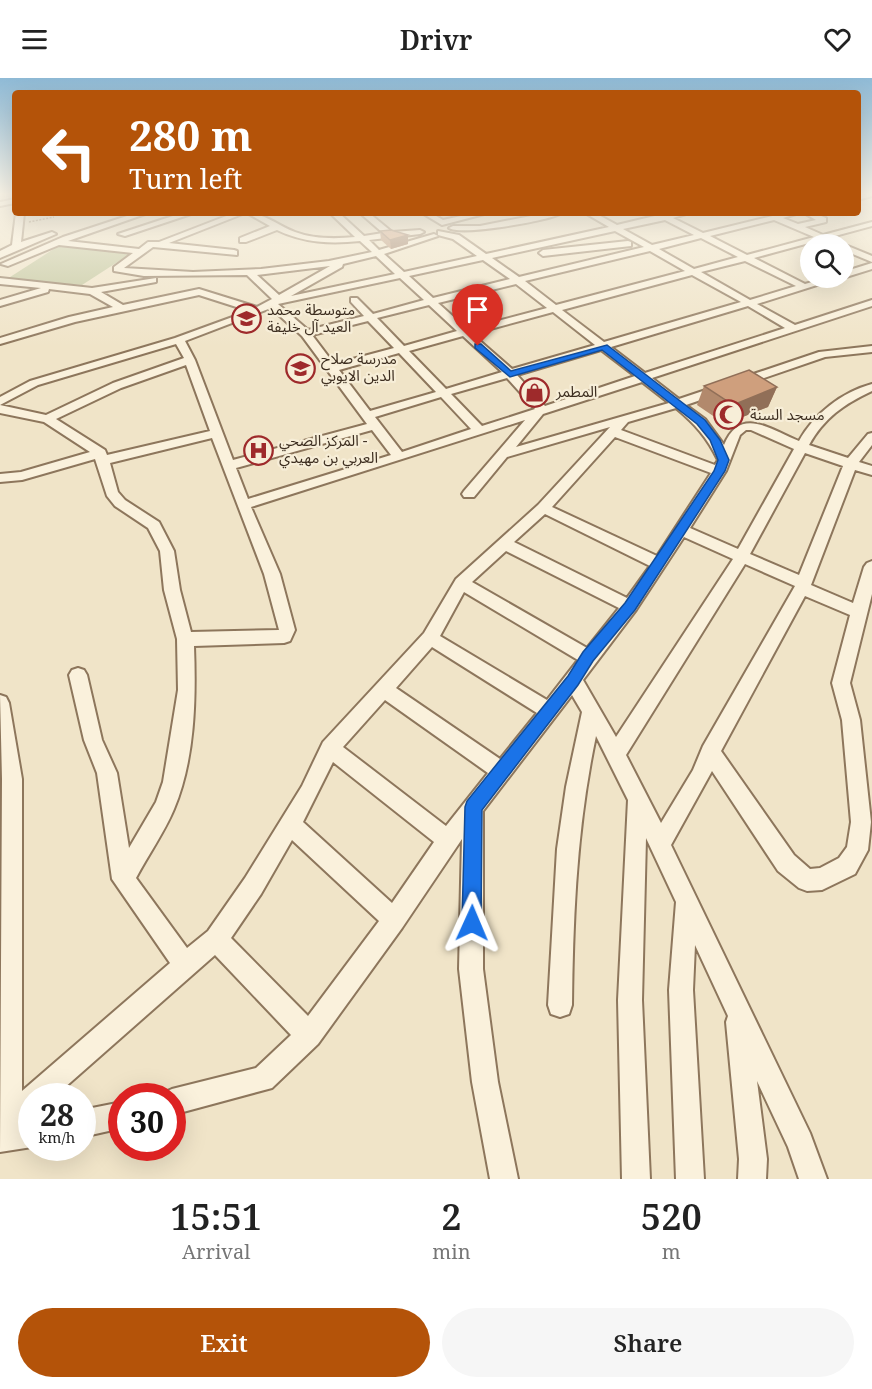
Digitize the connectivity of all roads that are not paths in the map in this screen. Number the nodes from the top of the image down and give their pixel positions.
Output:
1 (21, 244) edge
2 (52, 244) edge
3 (71, 244) edge
4 (150, 244) edge
5 (162, 244) edge
6 (370, 244) edge
7 (406, 244) edge
8 (466, 244) edge
9 (545, 244) edge
10 (623, 244) edge
11 (645, 244) edge
12 (664, 244) edge
13 (721, 244) edge
14 (796, 244) edge
15 (16, 246) joint
16 (726, 247) junction
17 (650, 248) junction
18 (779, 249) junction
19 (139, 251) junction
20 (800, 252) edge
21 (854, 252) edge
22 (234, 253) dead end
23 (379, 253) junction
24 (504, 254) junction
25 (2, 257) edge
26 (485, 258) junction
27 (747, 258) junction
28 (854, 258) edge
29 (347, 260) junction
30 (872, 260) edge
31 (872, 266) edge
32 (249, 272) junction
33 (694, 272) junction
34 (854, 272) edge
35 (183, 274) junction
36 (401, 277) junction
37 (517, 280) junction
38 (0, 281) edge
39 (26, 284) junction
40 (800, 285) edge
41 (54, 287) junction
42 (801, 288) edge
43 (92, 291) junction
44 (0, 292) edge
45 (354, 300) dead end
46 (275, 302) junction
47 (429, 302) junction
48 (0, 303) edge
49 (749, 303) junction
50 (872, 303) edge
51 (121, 308) junction
52 (555, 309) junction
53 (258, 311) junction
54 (370, 316) junction
55 (795, 328) junction
56 (463, 333) junction
57 (306, 334) junction
58 (179, 340) junction
59 (0, 341) edge
60 (604, 347) junction
61 (402, 348) junction
62 (872, 349) edge
63 (190, 360) junction
64 (332, 368) junction
65 (510, 374) junction
66 (642, 377) junction
67 (872, 387) edge
68 (445, 394) junction
69 (0, 402) edge
70 (677, 404) junction
71 (0, 409) edge
72 (541, 409) junction
73 (48, 419) junction
74 (372, 420) junction
75 (619, 426) junction
76 (480, 431) junction
77 (218, 433) junction
78 (872, 438) edge
79 (801, 447) junction
80 (505, 454) junction
81 (100, 457) junction
82 (399, 457) junction
83 (851, 464) junction
84 (230, 465) junction
85 (721, 466) junction
86 (872, 471) edge
87 (0, 478) edge
88 (469, 494) dead end
89 (243, 506) junction
90 (543, 508) junction
91 (681, 530) junction
92 (503, 543) junction
93 (741, 558) junction
94 (660, 564) junction
95 (872, 567) edge
96 (461, 583) junction
97 (803, 586) junction
98 (630, 606) junction
99 (860, 613) junction
100 (430, 638) junction
101 (185, 639) junction
102 (588, 657) junction
103 (78, 675) dead end
104 (573, 680) junction
105 (383, 689) junction
106 (0, 703) edge
107 (548, 710) junction
108 (591, 712) junction
109 (330, 748) junction
110 (710, 752) junction
111 (616, 754) junction
112 (501, 771) junction
113 (638, 799) junction
114 (473, 807) junction
115 (289, 824) junction
116 (448, 840) junction
117 (660, 844) junction
118 (123, 879) junction
119 (686, 900) junction
120 (394, 920) junction
121 (216, 939) junction
122 (186, 966) junction
123 (560, 1005) dead end
124 (737, 1009) junction
125 (309, 1035) junction
126 (51, 1083) edge
127 (186, 1098) edge
128 (10, 1130) edge
129 (504, 1179) edge
130 (636, 1179) edge
131 (690, 1179) edge
132 (752, 1179) edge
133 (813, 1179) edge

1 - 15 street
2 - 25 street
3 - 19 street
4 - 19 street
5 - 22 street
6 - 23 street
7 - 23 street
8 - 26 street
9 - 24 street
10 - 24 street
11 - 17 street
12 - 17 street
13 - 16 street
14 - 18 street
15 - 25 street
16 - 18 street
16 - 27 street
17 - 33 street
17 - 37 street
18 - 20 street
18 - 27 street
19 - 35 street
21 - 30 street
23 - 29 street
23 - 36 street
24 - 26 street
26 - 36 street
26 - 37 street
27 - 33 street
27 - 40 street
28 - 30 street
29 - 32 street
29 - 46 street
31 - 34 street
32 - 35 street
32 - 46 street
33 - 49 street
33 - 52 street
35 - 43 street
36 - 46 street
36 - 47 street
37 - 47 street
37 - 52 street
38 - 39 street
39 - 41 street
39 - 44 street
41 - 43 street
41 - 48 street
42 - 49 street
43 - 51 street
45 - 54 street
46 - 53 street
46 - 57 street
47 - 54 street
47 - 56 street
49 - 55 street
49 - 60 street
50 - 55 street
51 - 53 street
51 - 59 street
52 - 56 street
52 - 60 street
53 - 58 street
54 - 57 street
54 - 61 street
55 - 66 street
56 - 61 street
56 - 65 street
57 - 64 street
58 - 63 street
58 - 69 street
60 - 65 street
60 - 66 street
61 - 64 street
61 - 68 street
62 - 70 street
63 - 73 street
63 - 77 street
64 - 74 street
65 - 68 street
65 - 72 street
66 - 70 street
66 - 72 street
67 - 79 street
68 - 74 street
68 - 76 street
70 - 75 street
70 - 85 street
71 - 73 street
72 - 76 street
72 - 80 street
73 - 81 street
74 - 82 street
74 - 84 street
75 - 80 street
75 - 85 street
75 - 90 street
76 - 82 street
77 - 81 street
77 - 84 street
78 - 83 street
79 - 83 street
79 - 85 street
79 - 93 street
80 - 88 street
81 - 87 street
81 - 101 street
82 - 89 street
83 - 86 street
83 - 97 street
84 - 89 street
85 - 91 street
89 - 101 street
90 - 92 street
90 - 94 street
91 - 93 street
91 - 94 street
92 - 96 street
92 - 98 street
93 - 97 street
93 - 111 street
94 - 98 street
95 - 99 street
96 - 100 street
96 - 102 street
97 - 99 street
97 - 110 street
98 - 102 street
99 - 110 street
100 - 105 street
100 - 107 street
101 - 118 street
102 - 104 street
103 - 118 street
104 - 107 street
104 - 108 street
105 - 109 street
105 - 112 street
106 - 128 street
107 - 112 street
108 - 111 street
108 - 123 street
109 - 115 street
109 - 116 street
110 - 117 street
111 - 113 street
112 - 114 street
113 - 117 street
113 - 130 street
114 - 116 street
114 - 129 street
115 - 120 street
115 - 121 street
116 - 120 street
117 - 119 street
118 - 122 street
119 - 124 street
119 - 131 street
120 - 125 street
121 - 122 street
121 - 125 street
122 - 126 street
124 - 132 street
124 - 133 street
125 - 127 street

